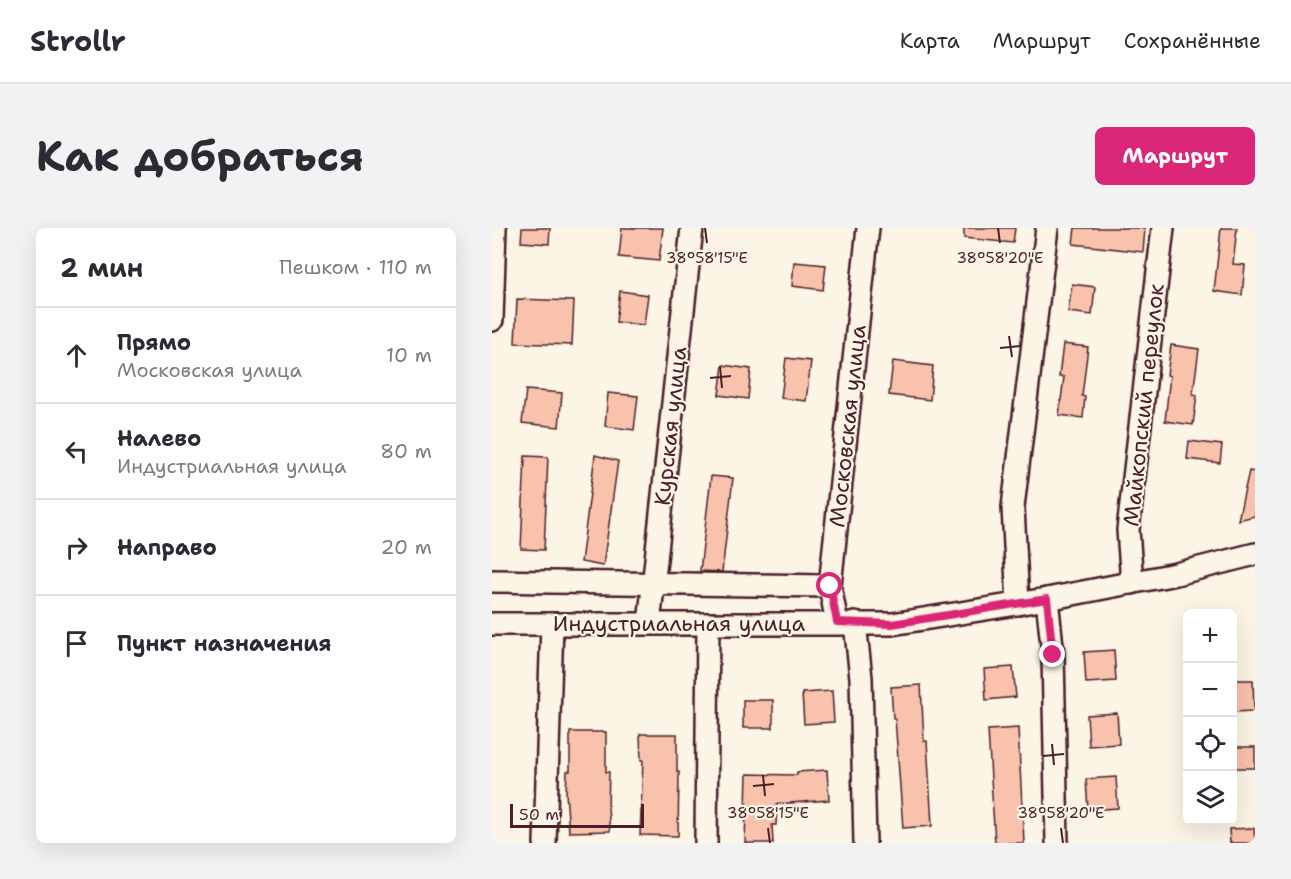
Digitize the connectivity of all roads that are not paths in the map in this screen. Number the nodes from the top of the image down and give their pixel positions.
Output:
1 (495, 228) edge
2 (692, 228) edge
3 (868, 228) edge
4 (1047, 228) edge
5 (1162, 228) edge
6 (492, 320) edge
7 (1255, 554) edge
8 (492, 581) edge
9 (1132, 583) junction
10 (654, 585) junction
11 (830, 586) junction
12 (1047, 599) junction
13 (1018, 604) junction
14 (846, 623) junction
15 (492, 624) edge
16 (552, 624) junction
17 (649, 624) junction
18 (708, 624) junction
19 (545, 843) edge
20 (706, 843) edge
21 (865, 843) edge
22 (1057, 843) edge

1 - 6 street
2 - 10 street, Курская улица
3 - 11 street, Московская улица
4 - 13 street
5 - 9 street, Майкопский переулок
7 - 9 street, Индустриальная улица
8 - 10 street
9 - 12 street, Индустриальная улица
10 - 11 street
10 - 17 street, Курская улица
11 - 14 street, Московская улица
12 - 13 street, Индустриальная улица
12 - 22 street
13 - 14 street, Индустриальная улица
14 - 18 street, Индустриальная улица
14 - 21 street, Московская улица
15 - 16 street, Индустриальная улица
16 - 17 street, Индустриальная улица
16 - 19 street
17 - 18 street, Индустриальная улица
18 - 20 street

